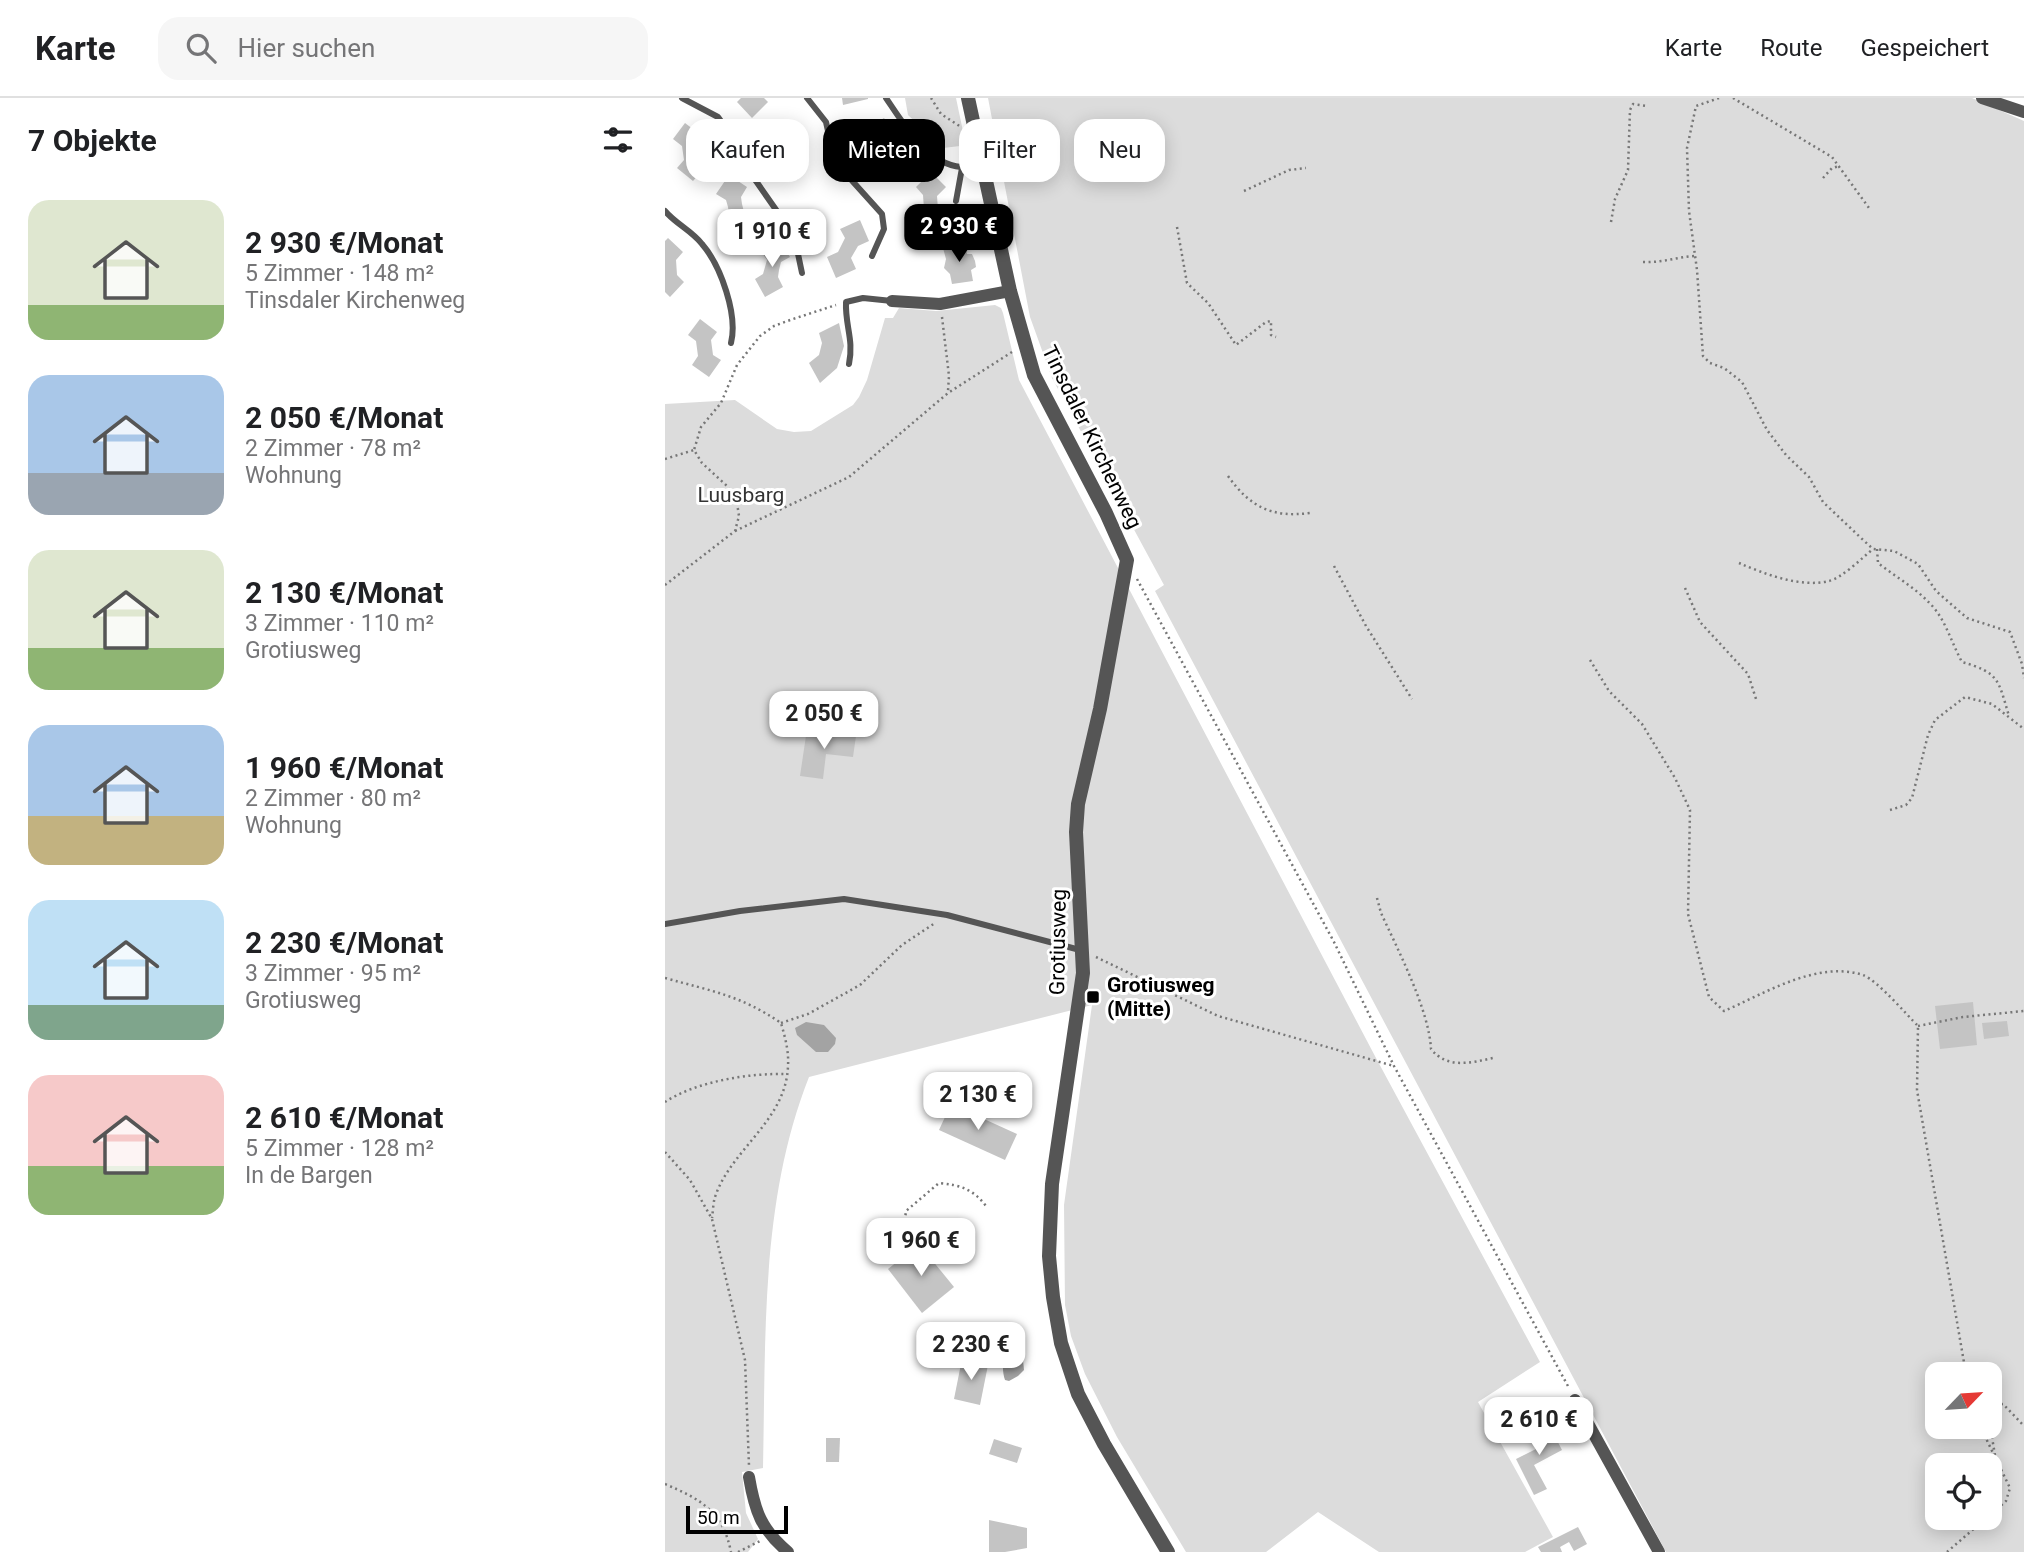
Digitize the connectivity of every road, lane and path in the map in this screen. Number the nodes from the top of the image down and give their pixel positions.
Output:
1 (682, 98) edge
2 (807, 98) edge
3 (886, 98) edge
4 (931, 98) edge
5 (968, 98) edge
6 (1719, 98) edge
7 (1733, 98) edge
8 (1982, 98) edge
9 (1647, 106) dead end
10 (2024, 112) edge
11 (973, 119) edge
12 (959, 126) edge
13 (1840, 166) junction
14 (959, 167) edge
15 (1306, 168) dead end
16 (1823, 178) dead end
17 (959, 182) edge
18 (986, 182) edge
19 (1244, 191) dead end
20 (956, 201) dead end
21 (1869, 208) dead end
22 (665, 211) edge
23 (1611, 222) dead end
24 (1177, 227) dead end
25 (872, 256) dead end
26 (1695, 256) junction
27 (1643, 262) dead end
28 (802, 273) dead end
29 (1010, 291) junction
30 (892, 301) joint
31 (846, 302) junction
32 (940, 304) junction
33 (1276, 337) dead end
34 (731, 343) dead end
35 (1025, 346) junction
36 (849, 365) dead end
37 (948, 393) junction
38 (694, 450) junction
39 (665, 459) edge
40 (1228, 476) dead end
41 (1310, 513) dead end
42 (735, 531) junction
43 (1875, 549) junction
44 (1127, 560) junction
45 (1739, 563) dead end
46 (1334, 566) dead end
47 (665, 585) edge
48 (1685, 588) dead end
49 (1590, 660) dead end
50 (2024, 678) edge
51 (1412, 699) dead end
52 (1757, 702) dead end
53 (2008, 716) junction
54 (2024, 729) edge
55 (1890, 810) dead end
56 (1377, 898) dead end
57 (947, 915) junction
58 (665, 924) edge
59 (1082, 950) junction
60 (665, 978) edge
61 (2024, 1011) edge
62 (781, 1023) junction
63 (1918, 1026) junction
64 (1493, 1058) dead end
65 (1394, 1066) junction
66 (787, 1074) junction
67 (665, 1102) edge
68 (665, 1152) edge
69 (986, 1206) dead end
70 (712, 1219) junction
71 (909, 1225) junction
72 (937, 1234) dead end
73 (913, 1239) dead end
74 (1964, 1362) edge
75 (1576, 1401) joint
76 (2002, 1404) edge
77 (2024, 1426) edge
78 (2002, 1471) edge
79 (749, 1478) joint
80 (665, 1484) edge
81 (2002, 1505) edge
82 (1973, 1530) edge
83 (771, 1537) junction
84 (731, 1552) edge
85 (738, 1552) edge
86 (788, 1552) edge
87 (1168, 1552) edge
88 (1659, 1552) edge
89 (1947, 1552) edge

1 - 28 lane
2 - 25 lane
3 - 14 lane
4 - 12 path
5 - 11 street, Tinsdaler Kirchenweg
6 - 26 path
7 - 13 path
8 - 10 street
9 - 23 path
13 - 16 path
13 - 21 path
15 - 19 path
17 - 20 lane
18 - 29 street, Tinsdaler Kirchenweg
22 - 34 lane
24 - 33 path
26 - 27 path
26 - 43 path
29 - 32 street
29 - 35 street, Tinsdaler Kirchenweg
30 - 31 lane
30 - 32 street
31 - 36 lane
31 - 38 path
32 - 37 path
35 - 37 path
35 - 44 street, Tinsdaler Kirchenweg
37 - 42 path
38 - 39 path
38 - 42 path
40 - 41 path
42 - 47 path
43 - 45 path
43 - 50 path
43 - 53 path
44 - 59 street, Grotiusweg
44 - 65 path
46 - 51 path
48 - 52 path
49 - 63 path
53 - 54 path
53 - 55 path
56 - 64 path
57 - 58 lane
57 - 59 lane
57 - 62 path
59 - 65 path
59 - 87 street, Grotiusweg
60 - 62 path
61 - 63 path
62 - 66 path
63 - 74 path
65 - 75 path
66 - 67 path
66 - 70 path
68 - 70 path
69 - 71 path
70 - 79 path
71 - 72 path
71 - 73 path
75 - 88 street
76 - 77 path
78 - 81 path
79 - 83 street
80 - 84 path
82 - 89 path
83 - 85 path
83 - 86 street

